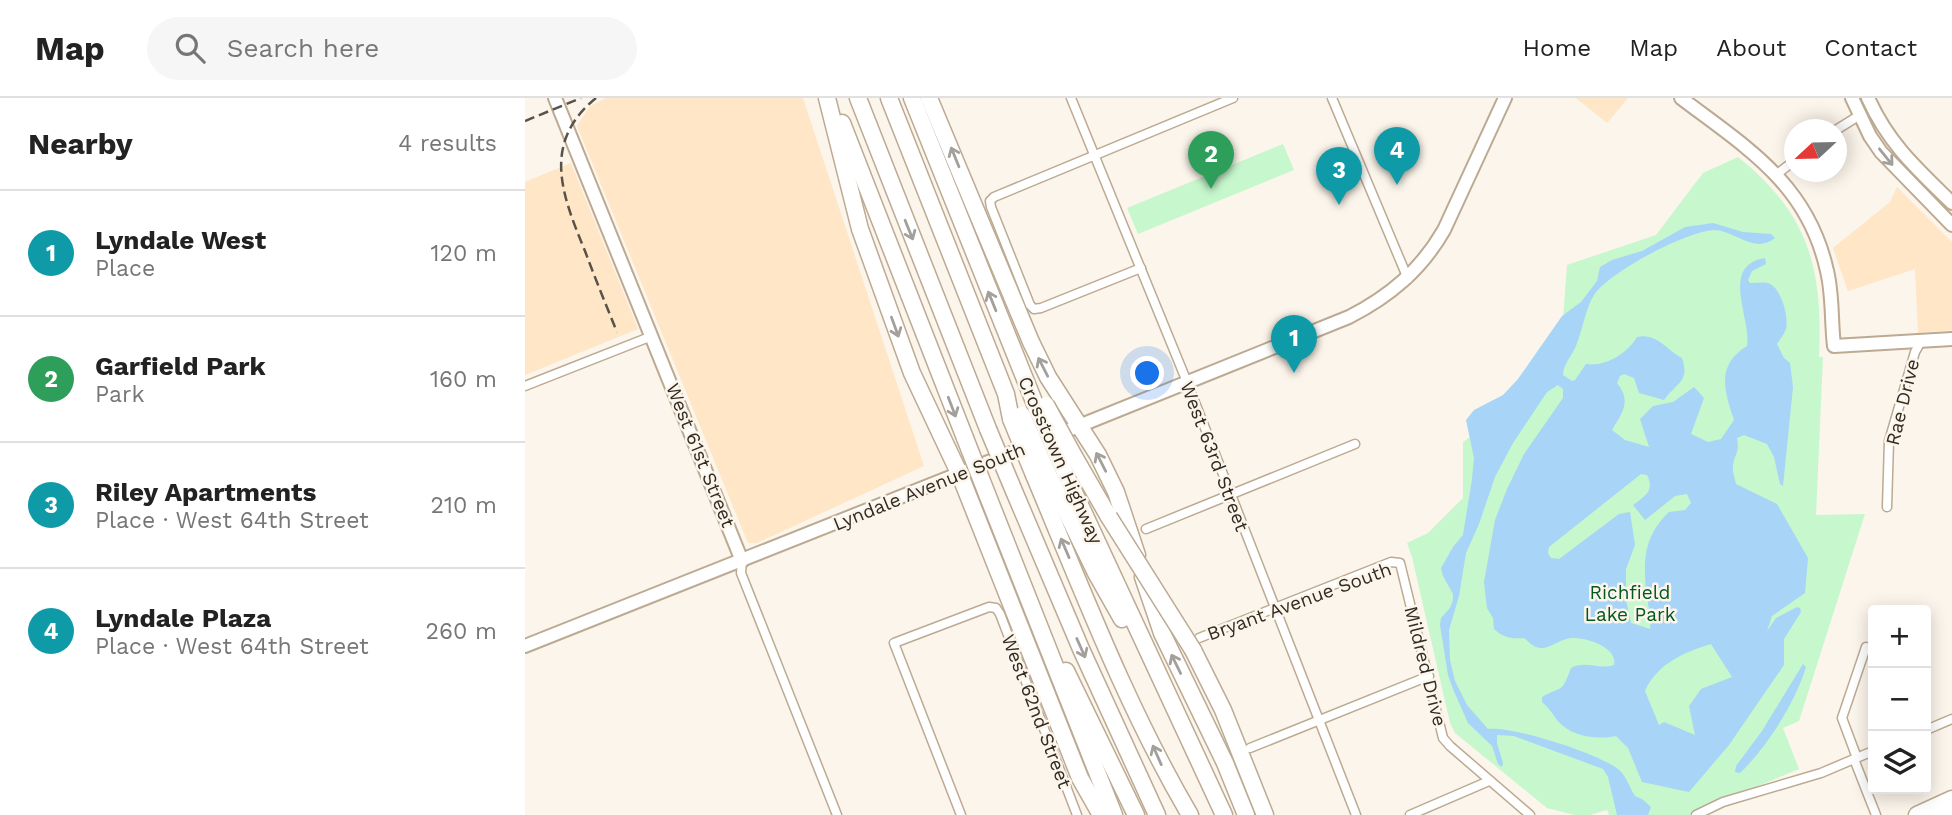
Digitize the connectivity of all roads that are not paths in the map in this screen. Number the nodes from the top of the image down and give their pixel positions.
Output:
1 (555, 98) edge
2 (829, 98) edge
3 (857, 98) edge
4 (889, 98) edge
5 (912, 98) edge
6 (929, 98) edge
7 (1070, 98) edge
8 (1233, 98) edge
9 (1332, 98) edge
10 (1505, 98) edge
11 (1681, 98) edge
12 (1853, 98) edge
13 (1868, 98) edge
14 (1860, 115) junction
15 (1847, 123) edge
16 (1094, 156) junction
17 (1784, 169) edge
18 (1777, 174) junction
19 (1952, 203) edge
20 (1952, 225) edge
21 (1141, 268) junction
22 (1408, 279) junction
23 (652, 336) junction
24 (1952, 339) edge
25 (1921, 341) junction
26 (1187, 382) junction
27 (525, 387) edge
28 (1029, 412) junction
29 (1078, 426) junction
30 (1355, 444) dead end
31 (1054, 467) junction
32 (960, 475) junction
33 (1230, 495) junction
34 (1887, 507) dead end
35 (1146, 528) dead end
36 (742, 561) junction
37 (1400, 564) joint
38 (1275, 608) junction
39 (1042, 634) junction
40 (1196, 644) junction
41 (525, 646) edge
42 (1866, 647) dead end
43 (1429, 676) junction
44 (1952, 719) edge
45 (1319, 720) junction
46 (1931, 728) edge
47 (1250, 748) dead end
48 (1868, 753) edge
49 (1856, 759) junction
50 (1489, 781) junction
51 (1952, 799) edge
52 (1952, 811) edge
53 (837, 815) edge
54 (961, 815) edge
55 (1077, 815) edge
56 (1101, 815) edge
57 (1114, 815) edge
58 (1136, 815) edge
59 (1157, 815) edge
60 (1190, 815) edge
61 (1224, 815) edge
62 (1246, 815) edge
63 (1265, 815) edge
64 (1356, 815) edge
65 (1410, 815) edge
66 (1530, 815) edge
67 (1696, 815) edge
68 (1876, 815) edge
69 (1917, 815) edge
70 (1944, 815) edge

1 - 23 main road, West 61st Street
2 -> 32 highway
2 -> 39 highway, bridge
3 -> 59 highway, bridge
4 - 28 highway
28 -> 5 highway, Crosstown Highway
29 -> 6 highway
7 - 16 street, West 63rd Street
8 - 16 street
9 - 22 street
10 - 22 main road, Lyndale Avenue South
11 - 18 main road
12 - 14 main road
13 - 19 main road
14 - 15 street
14 -> 20 main road
16 - 21 street, West 63rd Street
16 - 21 street
17 - 18 street
18 - 25 main road, Rae Drive
21 - 26 street, West 63rd Street
22 - 26 main road, Lyndale Avenue South
23 - 27 street
23 - 36 main road, West 61st Street
24 - 25 main road, Rae Drive
25 - 34 street, Rae Drive
26 - 29 main road, Lyndale Avenue South
26 - 33 street, West 63rd Street
28 - 31 highway, Crosstown Highway, bridge
28 - 31 highway, bridge
29 - 32 main road, Lyndale Avenue South
62 -> 29 highway
30 - 33 street
31 - 40 highway, bridge
60 -> 31 highway
31 - 61 highway, Crosstown Highway
32 - 36 main road, Lyndale Avenue South
32 - 56 highway
33 - 35 street
33 - 38 street, West 63rd Street
36 - 41 main road, Lyndale Avenue South
36 - 53 street, West 61st Street
37 - 38 street, Bryant Avenue South
37 - 43 street, Mildred Drive
38 - 40 street, Bryant Avenue South
38 - 45 street, West 63rd Street
39 - 57 highway
39 - 58 highway
40 - 63 highway
42 - 49 street
43 - 45 street
43 - 50 street, Mildred Drive
44 - 46 street
45 - 47 street
45 - 64 street, West 63rd Street
48 - 49 street
49 - 67 street
49 - 68 street
50 - 65 street
50 - 66 street, Mildred Drive
51 - 69 highway
52 - 70 highway
54 - 55 street, West 62nd Street

